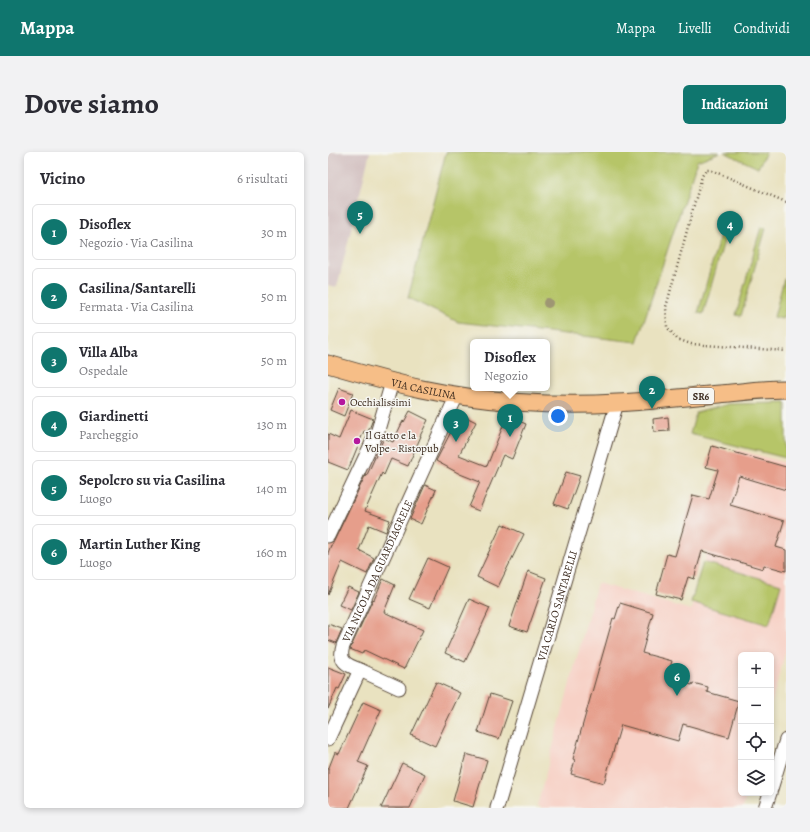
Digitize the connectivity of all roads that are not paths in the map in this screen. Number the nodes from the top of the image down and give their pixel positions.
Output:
1 (328, 364) edge
2 (392, 382) junction
3 (786, 389) edge
4 (458, 395) junction
5 (617, 403) junction
6 (328, 536) edge
7 (360, 670) junction
8 (399, 688) dead end
9 (328, 739) edge
10 (786, 740) edge
11 (774, 780) edge
12 (769, 796) edge
13 (497, 808) edge
14 (765, 808) edge

1 - 2 main road, VIA CASILINA / SR6
2 - 4 main road, VIA CASILINA / SR6
2 - 6 street
3 - 5 main road, VIA CASILINA / SR6
4 - 5 main road, VIA CASILINA / SR6
4 - 7 street, VIA NICOLA DA GUARDIAGRELE
5 - 13 street, VIA CARLO SANTARELLI
7 - 8 street
7 - 9 street
10 - 11 street
12 - 14 street

